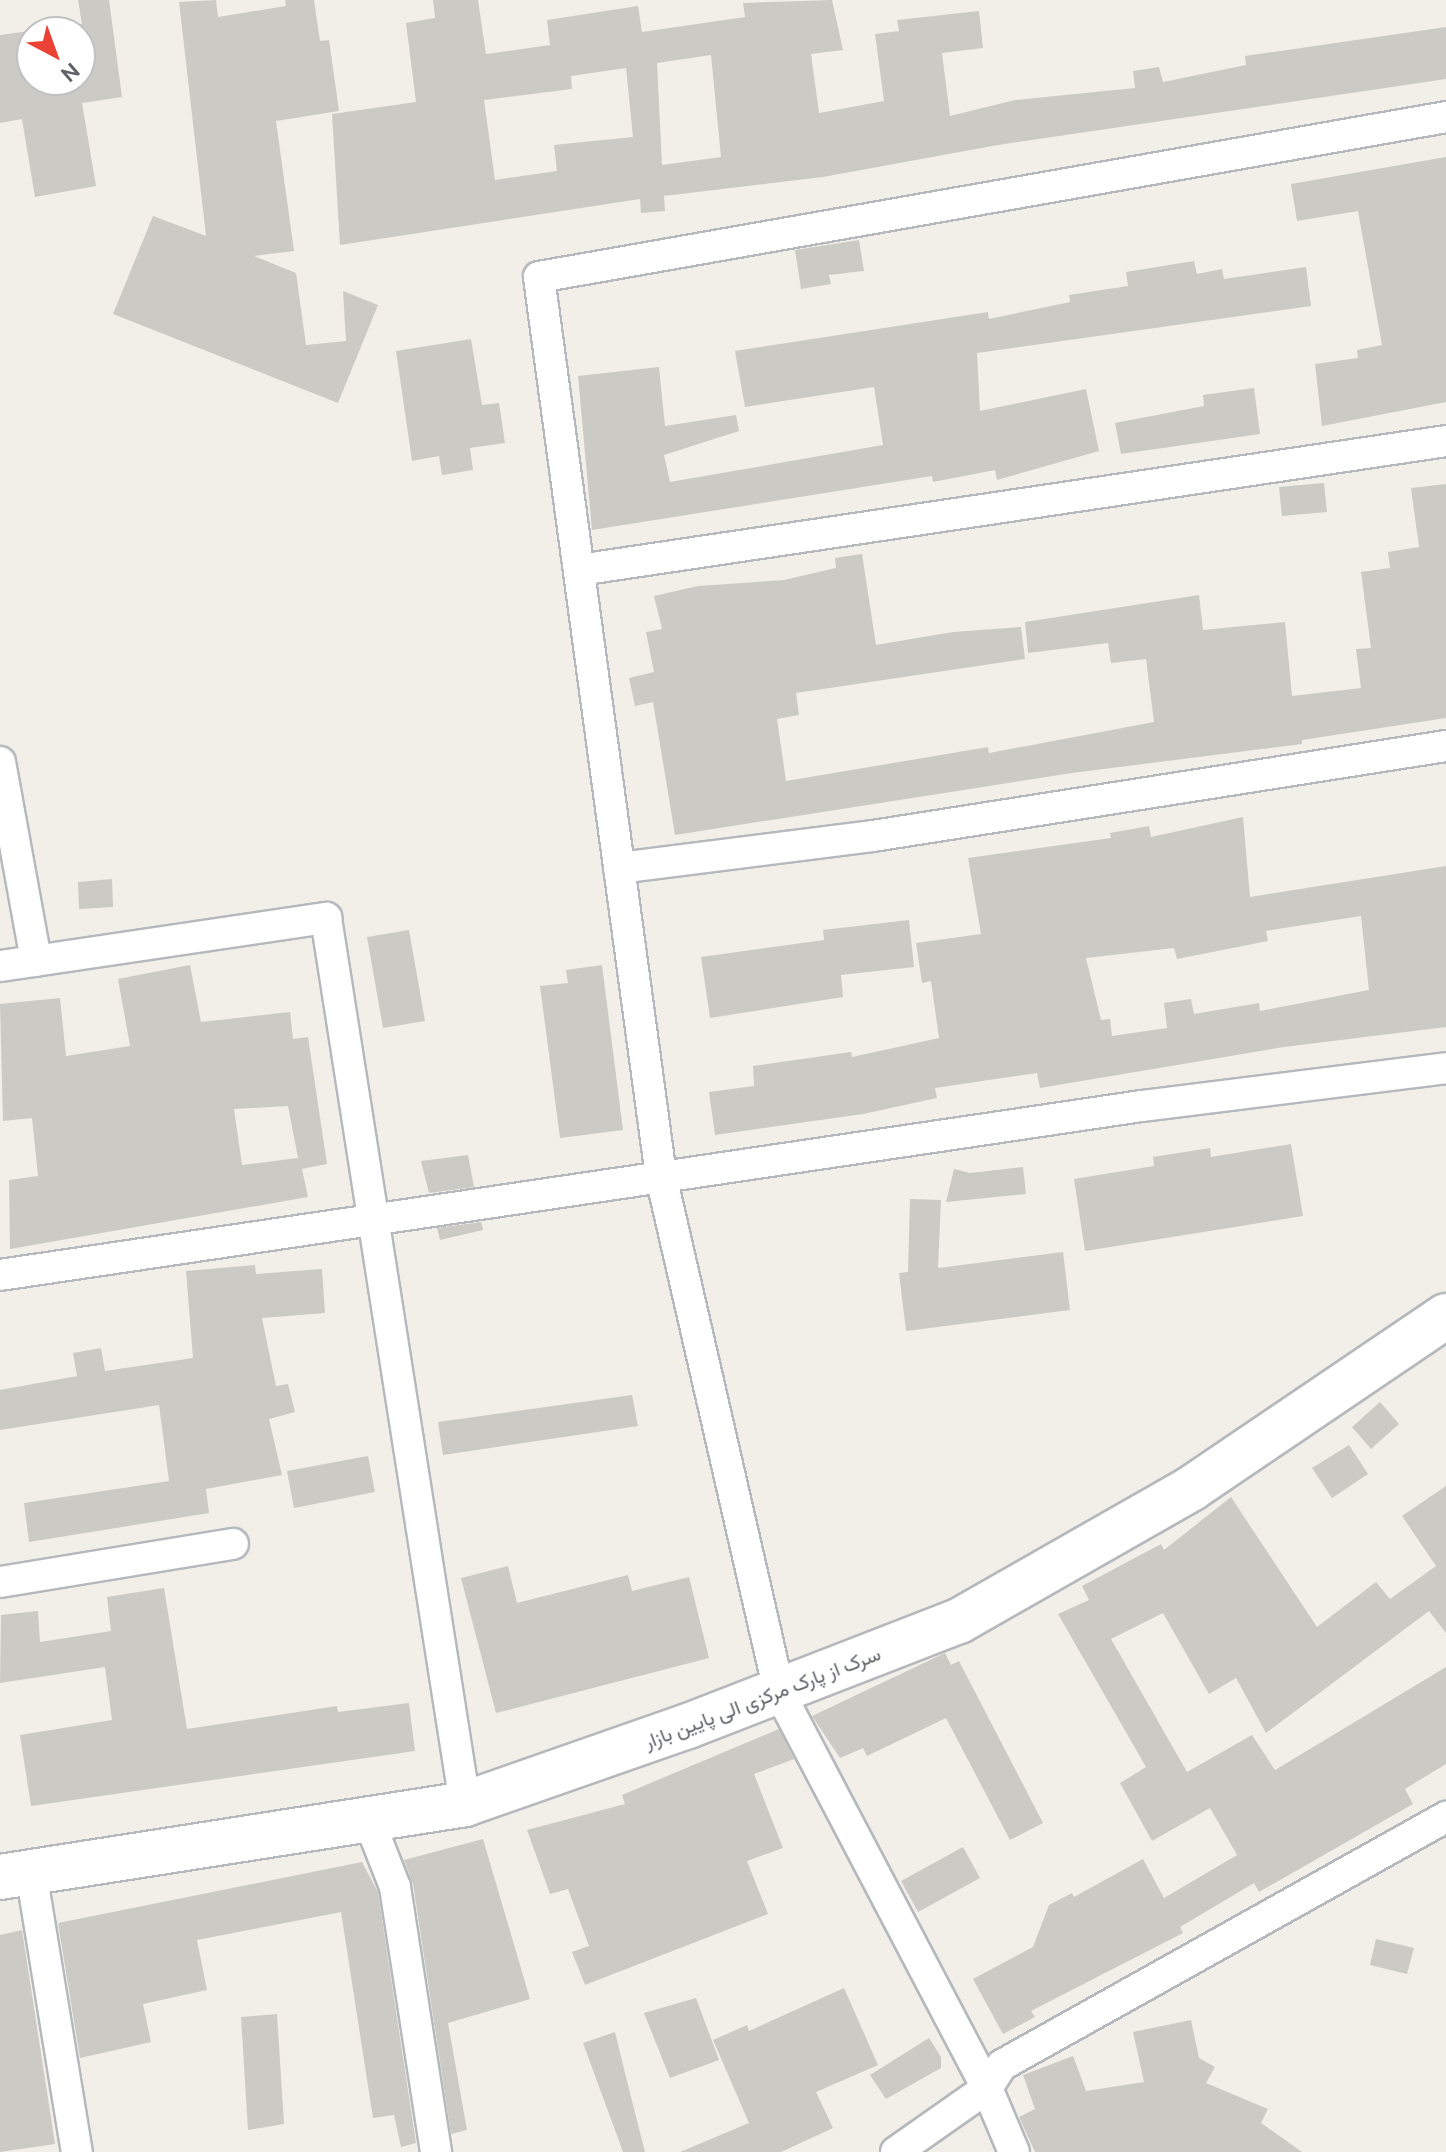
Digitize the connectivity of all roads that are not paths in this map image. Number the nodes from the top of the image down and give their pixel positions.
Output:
1 (1446, 117) edge
2 (1446, 441) edge
3 (579, 570) junction
4 (1446, 746) edge
5 (0, 762) edge
6 (619, 868) junction
7 (36, 961) junction
8 (0, 966) edge
9 (1446, 1068) edge
10 (661, 1176) junction
11 (375, 1216) junction
12 (0, 1275) edge
13 (1446, 1316) edge
14 (233, 1544) dead end
15 (0, 1582) edge
16 (779, 1691) junction
17 (465, 1804) junction
18 (1446, 1817) edge
19 (368, 1818) junction
20 (16, 1875) edge
21 (987, 2088) junction
22 (77, 2152) edge
23 (436, 2152) edge
24 (896, 2152) edge
25 (1014, 2152) edge

1 - 3 street
2 - 3 street
3 - 6 street
4 - 6 street
5 - 7 street
6 - 10 street
7 - 8 street
7 - 11 street
9 - 10 street
10 - 11 street
10 - 16 street
11 - 12 street
11 - 17 street
13 - 16 main road, سرک از پارک مرکزی الی پایین بازار
14 - 15 street
16 - 17 main road, سرک از پارک مرکزی الی پایین بازار
16 - 21 street
17 - 19 main road, سرک از پارک مرکزی الی پایین بازار
18 - 21 street
19 - 20 main road, سرک از پارک مرکزی الی پایین بازار
19 - 23 street
20 - 22 street
21 - 24 street
21 - 25 street

